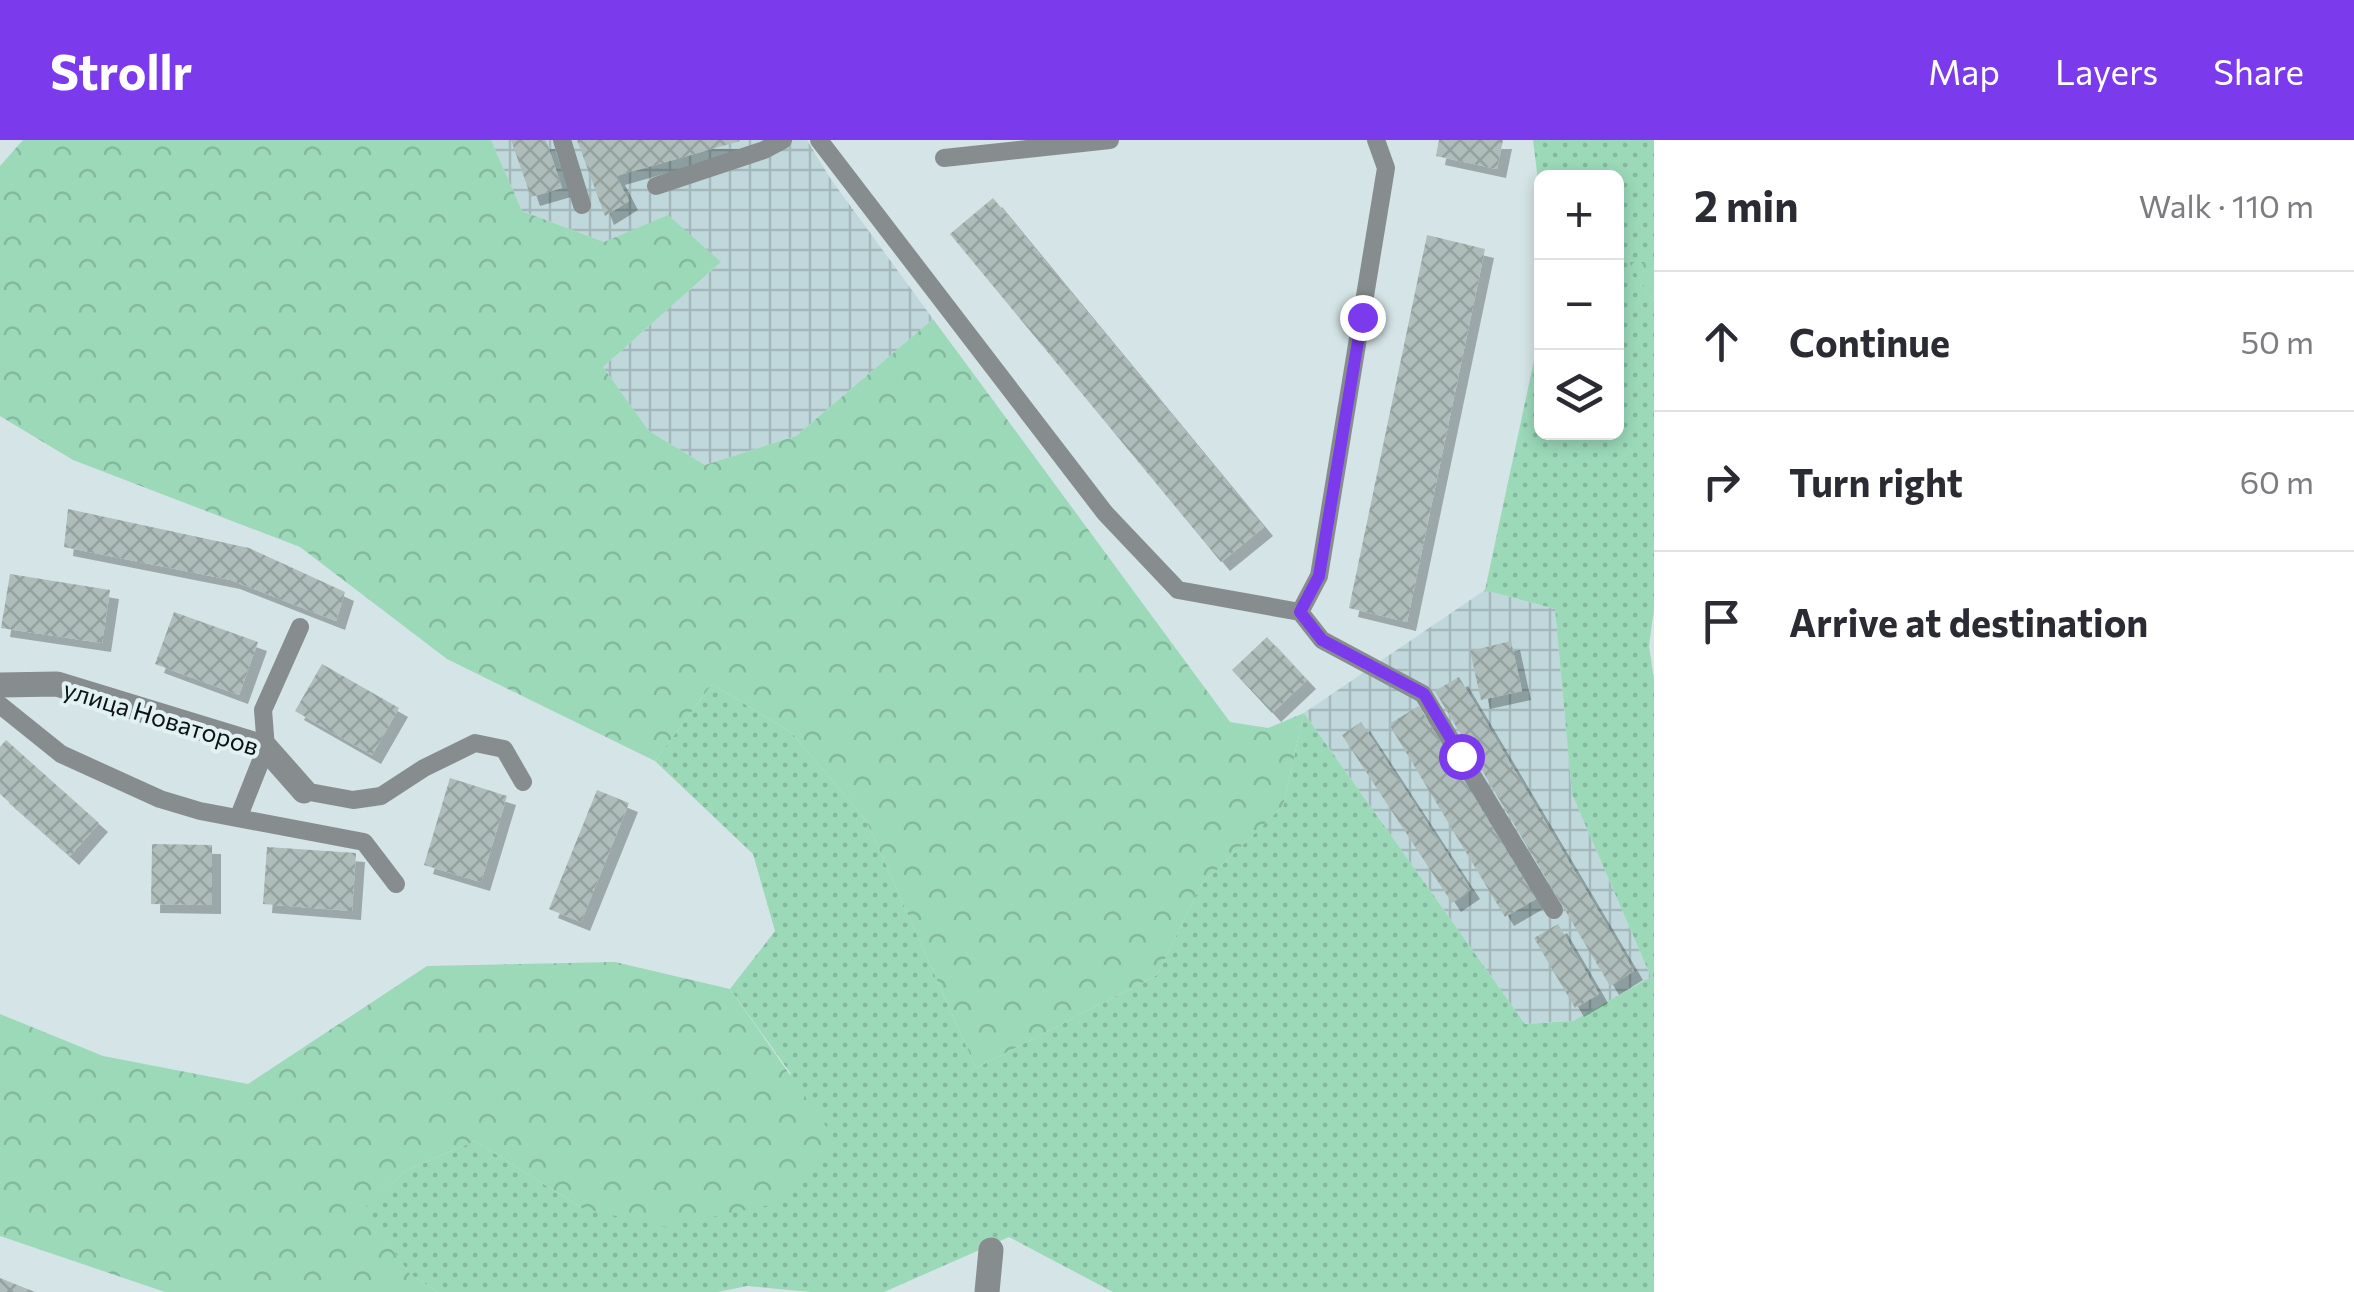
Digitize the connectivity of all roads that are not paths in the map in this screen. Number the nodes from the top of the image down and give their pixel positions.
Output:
1 (562, 140) edge
2 (784, 140) edge
3 (819, 140) edge
4 (1110, 140) edge
5 (1376, 140) edge
6 (944, 158) dead end
7 (656, 186) dead end
8 (582, 205) dead end
9 (1300, 612) junction
10 (300, 627) dead end
11 (0, 685) edge
12 (0, 705) edge
13 (266, 748) junction
14 (523, 782) dead end
15 (304, 790) joint
16 (239, 816) junction
17 (396, 884) dead end
18 (1554, 910) dead end
19 (991, 1250) dead end
20 (987, 1292) edge

1 - 8 lane
2 - 7 lane
3 - 9 lane
4 - 6 lane
5 - 9 lane
9 - 18 lane
10 - 13 lane
11 - 13 street, улица Новаторов
12 - 16 lane
13 - 15 street, улица Новаторов
13 - 16 lane
14 - 15 lane
16 - 17 lane
19 - 20 street

